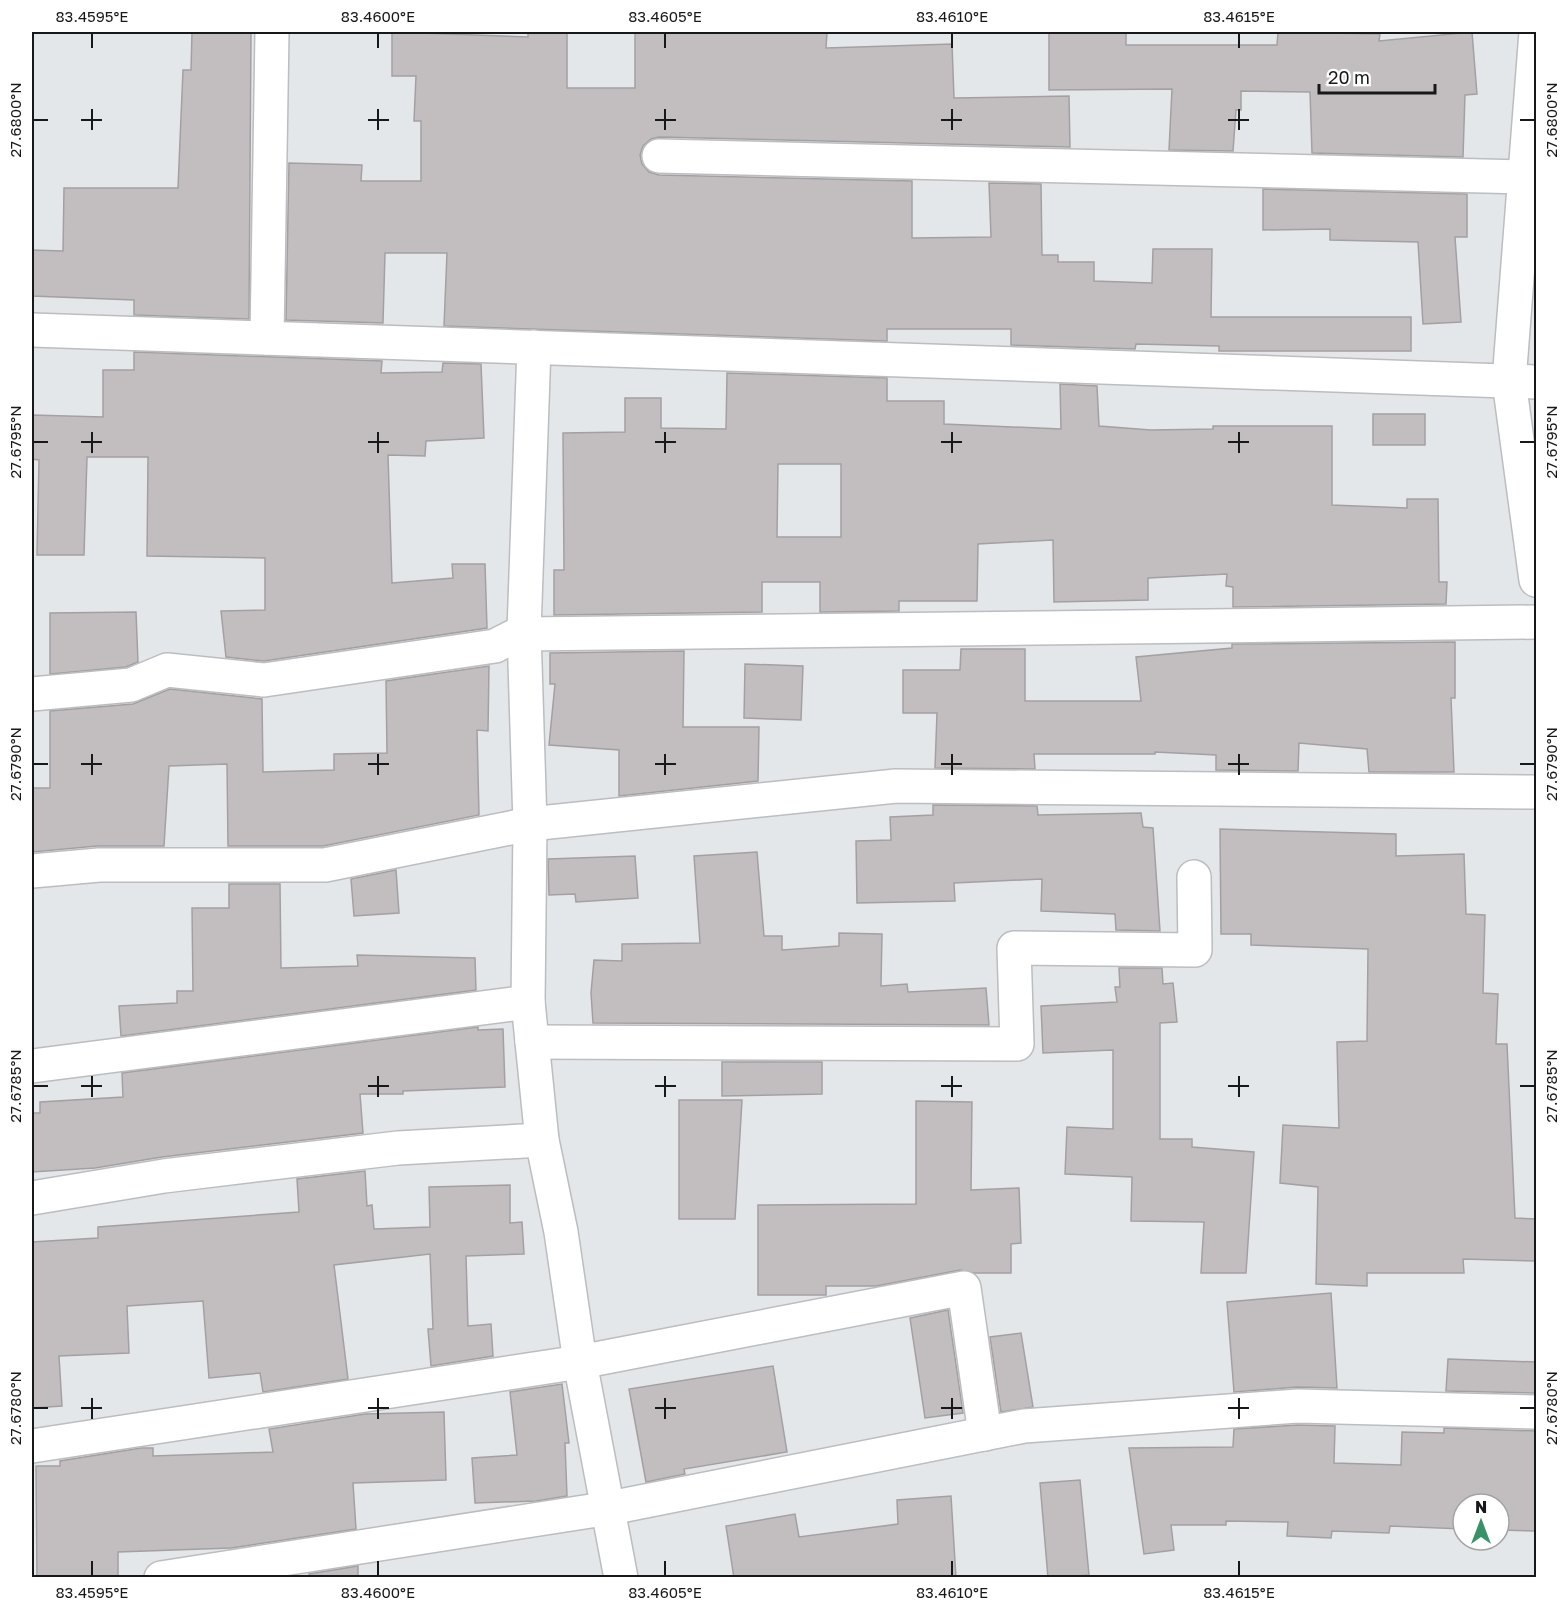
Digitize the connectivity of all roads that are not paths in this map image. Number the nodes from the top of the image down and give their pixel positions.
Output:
1 (272, 32) edge
2 (1536, 32) edge
3 (1533, 120) edge
4 (659, 156) dead end
5 (1525, 177) junction
6 (32, 330) edge
7 (267, 338) junction
8 (534, 347) junction
9 (1522, 382) edge
10 (1536, 580) edge
11 (1536, 622) edge
12 (524, 633) junction
13 (32, 694) edge
14 (1536, 792) edge
15 (530, 824) junction
16 (32, 871) edge
17 (1194, 877) dead end
18 (528, 1002) junction
19 (532, 1042) junction
20 (32, 1066) edge
21 (542, 1140) junction
22 (32, 1198) edge
23 (580, 1362) junction
24 (1536, 1412) edge
25 (984, 1434) junction
26 (32, 1446) edge
27 (610, 1508) junction
28 (161, 1578) edge
29 (621, 1578) edge

1 - 7 street
2 - 3 street
3 - 5 street
4 - 5 street
5 - 9 street
6 - 7 street
7 - 8 street
8 - 9 street
8 - 12 street
9 - 10 street
11 - 12 street
12 - 13 street
12 - 15 street
14 - 15 street
15 - 16 street
15 - 18 street
17 - 19 street
18 - 19 street
18 - 20 street
19 - 21 street
21 - 22 street
21 - 23 street
23 - 25 street
23 - 26 street
23 - 27 street
24 - 25 street
25 - 27 street
27 - 28 street
27 - 29 street

